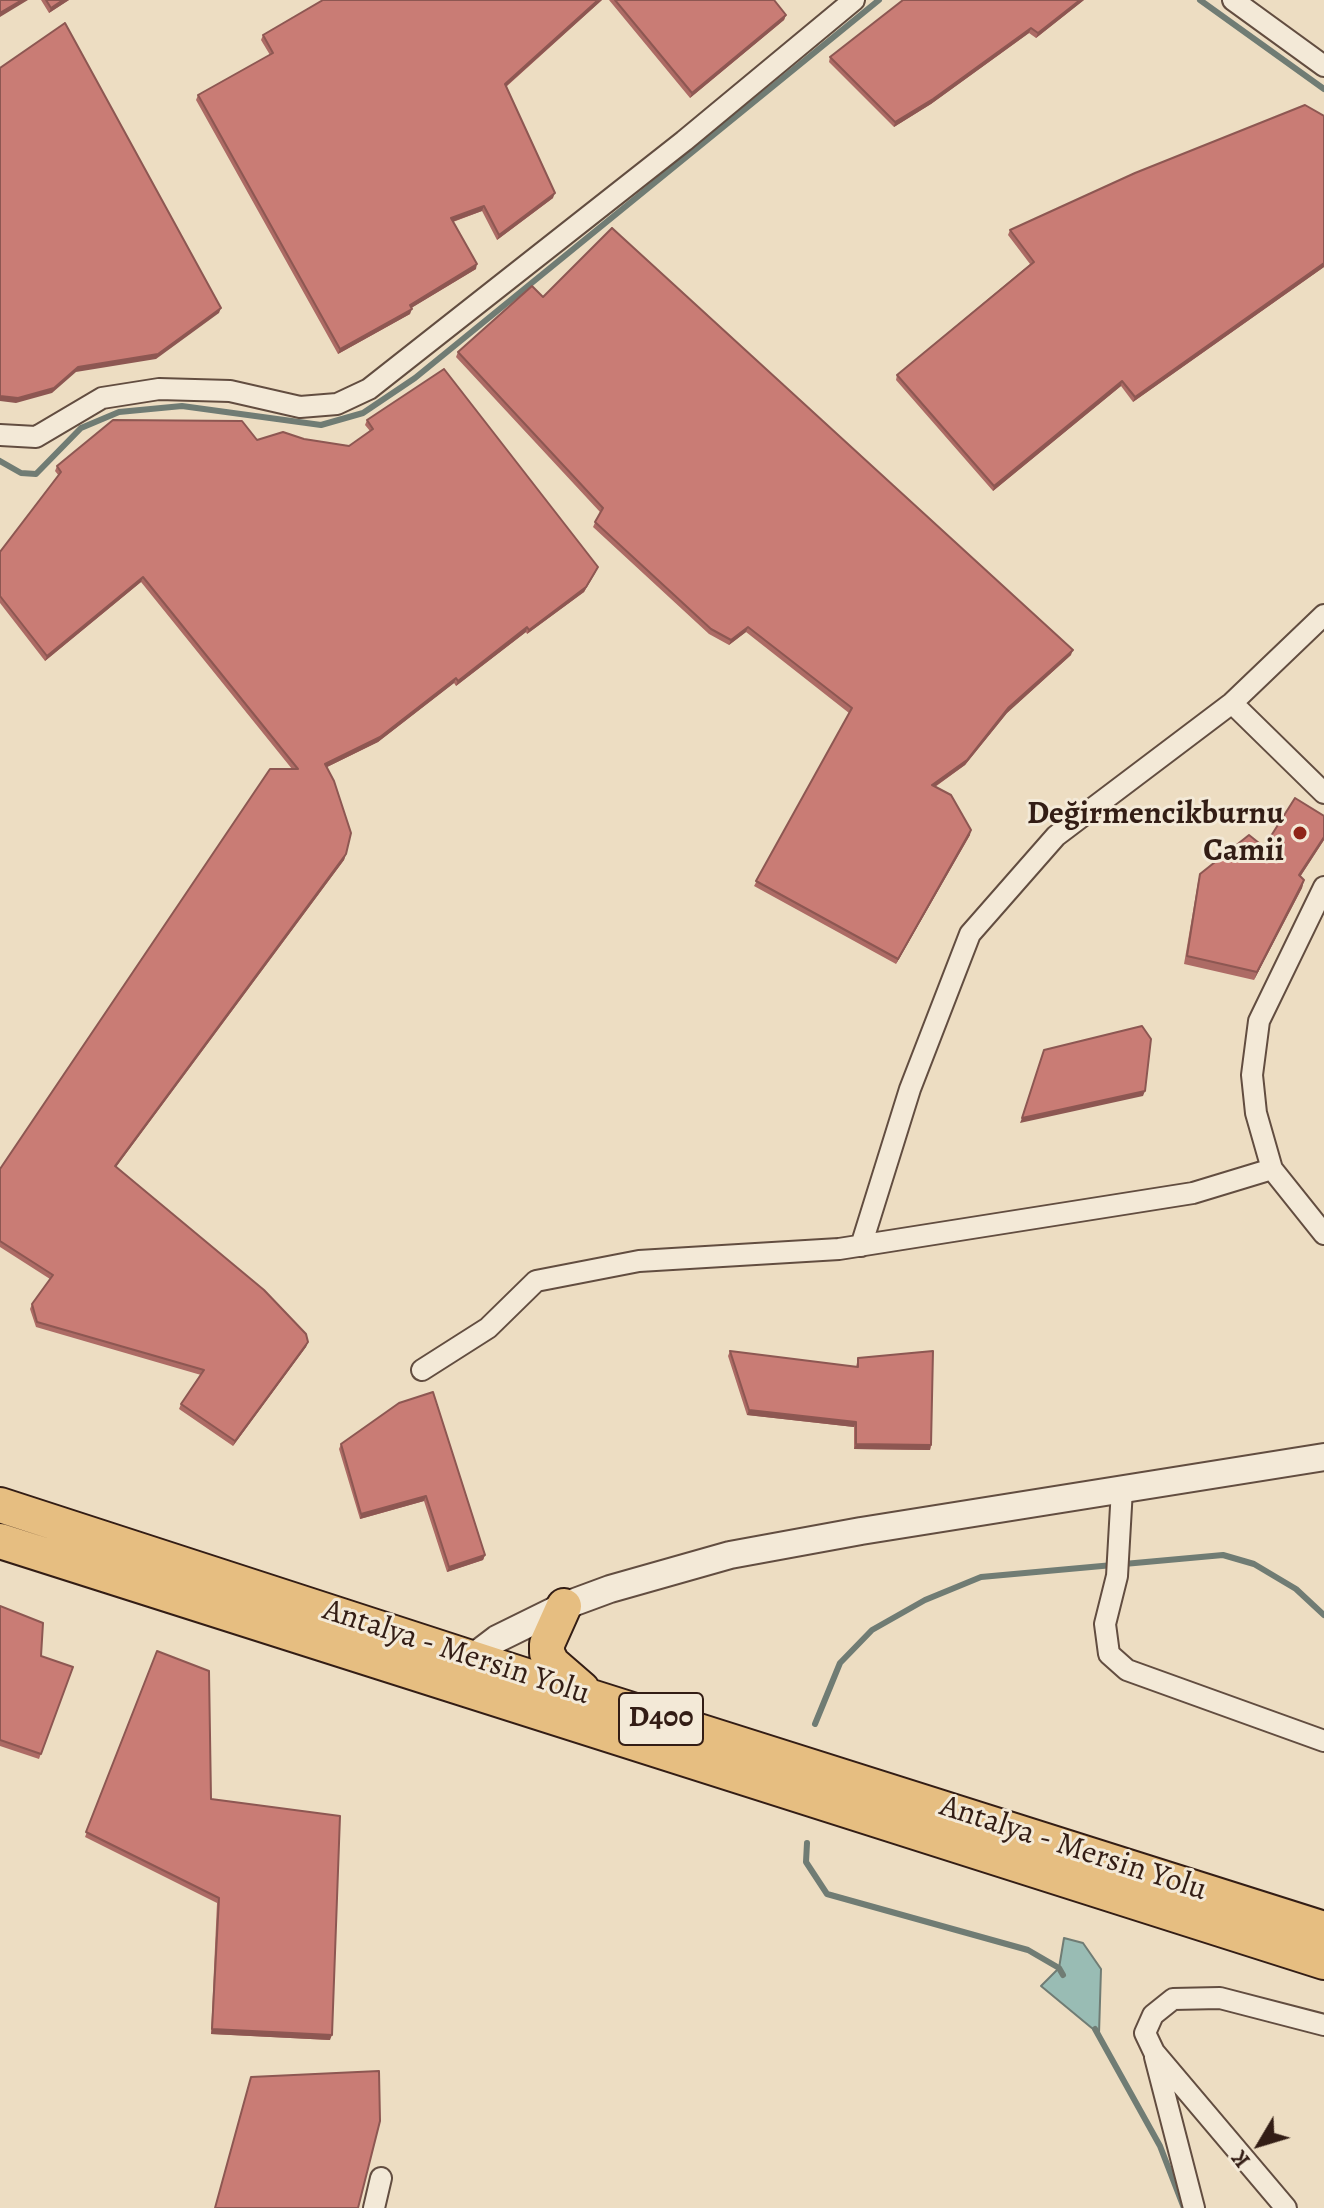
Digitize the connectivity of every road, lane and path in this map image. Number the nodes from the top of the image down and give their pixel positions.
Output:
1 (854, 0) edge
2 (1233, 0) edge
3 (1324, 66) edge
4 (0, 435) edge
5 (1324, 615) edge
6 (1232, 703) junction
7 (1324, 793) edge
8 (1324, 887) edge
9 (1316, 917) edge
10 (1272, 1169) junction
11 (1324, 1234) edge
12 (861, 1246) junction
13 (422, 1370) dead end
14 (1324, 1457) edge
15 (1122, 1489) junction
16 (0, 1505) edge
17 (0, 1541) edge
18 (564, 1606) junction
19 (466, 1673) junction
20 (591, 1697) junction
21 (1324, 1741) edge
22 (1324, 1929) edge
23 (1324, 1962) edge
24 (1324, 2025) edge
25 (1154, 2052) junction
26 (381, 2178) dead end
27 (374, 2208) edge
28 (1194, 2208) edge
29 (1286, 2208) edge

1 - 4 street
2 - 3 street
5 - 6 street
6 - 7 street
6 - 12 street
8 - 9 street
9 - 10 street
10 - 11 street
10 - 12 street
12 - 13 street
14 - 15 street
15 - 18 street
15 - 21 street
16 - 19 highway, Antalya - Mersin Yolu / D400
17 - 19 highway, Antalya - Mersin Yolu / D400
18 - 19 street
18 - 20 highway
19 - 20 highway, Antalya - Mersin Yolu / D400
19 - 23 highway, Antalya - Mersin Yolu / D400
20 - 22 highway, Antalya - Mersin Yolu / D400
24 - 25 street
25 - 28 street
25 - 29 street
26 - 27 street

